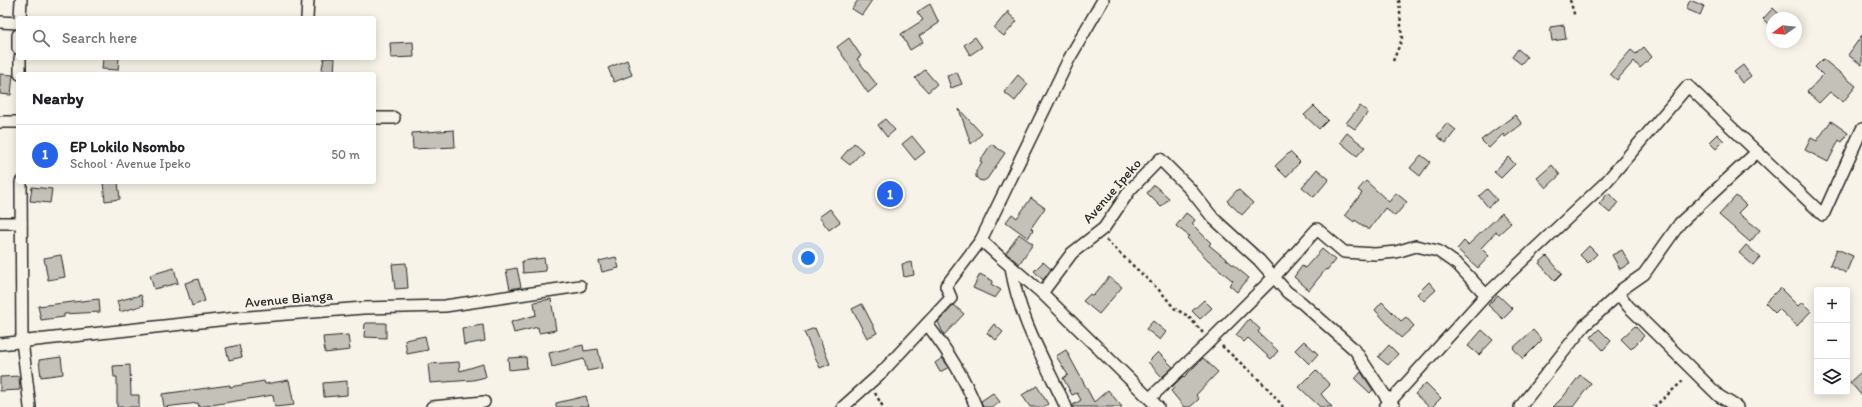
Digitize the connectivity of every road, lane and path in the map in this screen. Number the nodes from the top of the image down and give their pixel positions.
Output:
1 (21, 0) edge
2 (308, 0) edge
3 (1102, 0) edge
4 (1399, 0) edge
5 (1570, 0) edge
6 (20, 16) edge
7 (307, 16) edge
8 (1575, 17) dead end
9 (0, 22) edge
10 (16, 23) edge
11 (20, 60) edge
12 (1393, 61) dead end
13 (20, 72) edge
14 (376, 118) edge
15 (394, 118) dead end
16 (0, 122) edge
17 (16, 122) edge
18 (1862, 129) edge
19 (1757, 152) junction
20 (21, 184) edge
21 (0, 223) edge
22 (21, 223) junction
23 (1098, 233) junction
24 (981, 240) junction
25 (1011, 267) junction
26 (1274, 277) junction
27 (580, 286) dead end
28 (1042, 293) junction
29 (1619, 294) junction
30 (1486, 295) junction
31 (927, 324) junction
32 (1213, 338) junction
33 (22, 341) junction
34 (0, 344) edge
35 (1694, 370) junction
36 (1150, 398) junction
37 (484, 402) dead end
38 (1390, 406) edge
39 (30, 407) edge
40 (432, 407) edge
41 (843, 407) edge
42 (976, 407) edge
43 (1066, 407) edge
44 (1158, 407) edge
45 (1284, 407) edge
46 (1520, 407) edge
47 (1654, 407) edge
48 (1737, 407) edge

1 - 6 street
2 - 7 street
3 - 24 street
4 - 12 path
5 - 8 path
9 - 10 street
11 - 13 street
14 - 15 street
16 - 17 street
18 - 19 street
19 - 29 street
19 - 30 street
20 - 22 street
21 - 22 street
22 - 33 street
23 - 26 street, Avenue Ipeko
23 - 28 street, Avenue Ipeko
23 - 32 path
24 - 25 street
24 - 31 street
25 - 28 street
25 - 43 street
26 - 30 street
26 - 32 street
26 - 38 street, Avenue Ipeko
27 - 33 street, Avenue Bianga
28 - 36 street
29 - 35 street
29 - 46 street
30 - 38 street
31 - 41 street
31 - 42 street
32 - 36 street
32 - 45 path
33 - 34 street, Avenue Bianga
33 - 39 street
35 - 47 path
35 - 48 street
36 - 44 street
37 - 40 street

